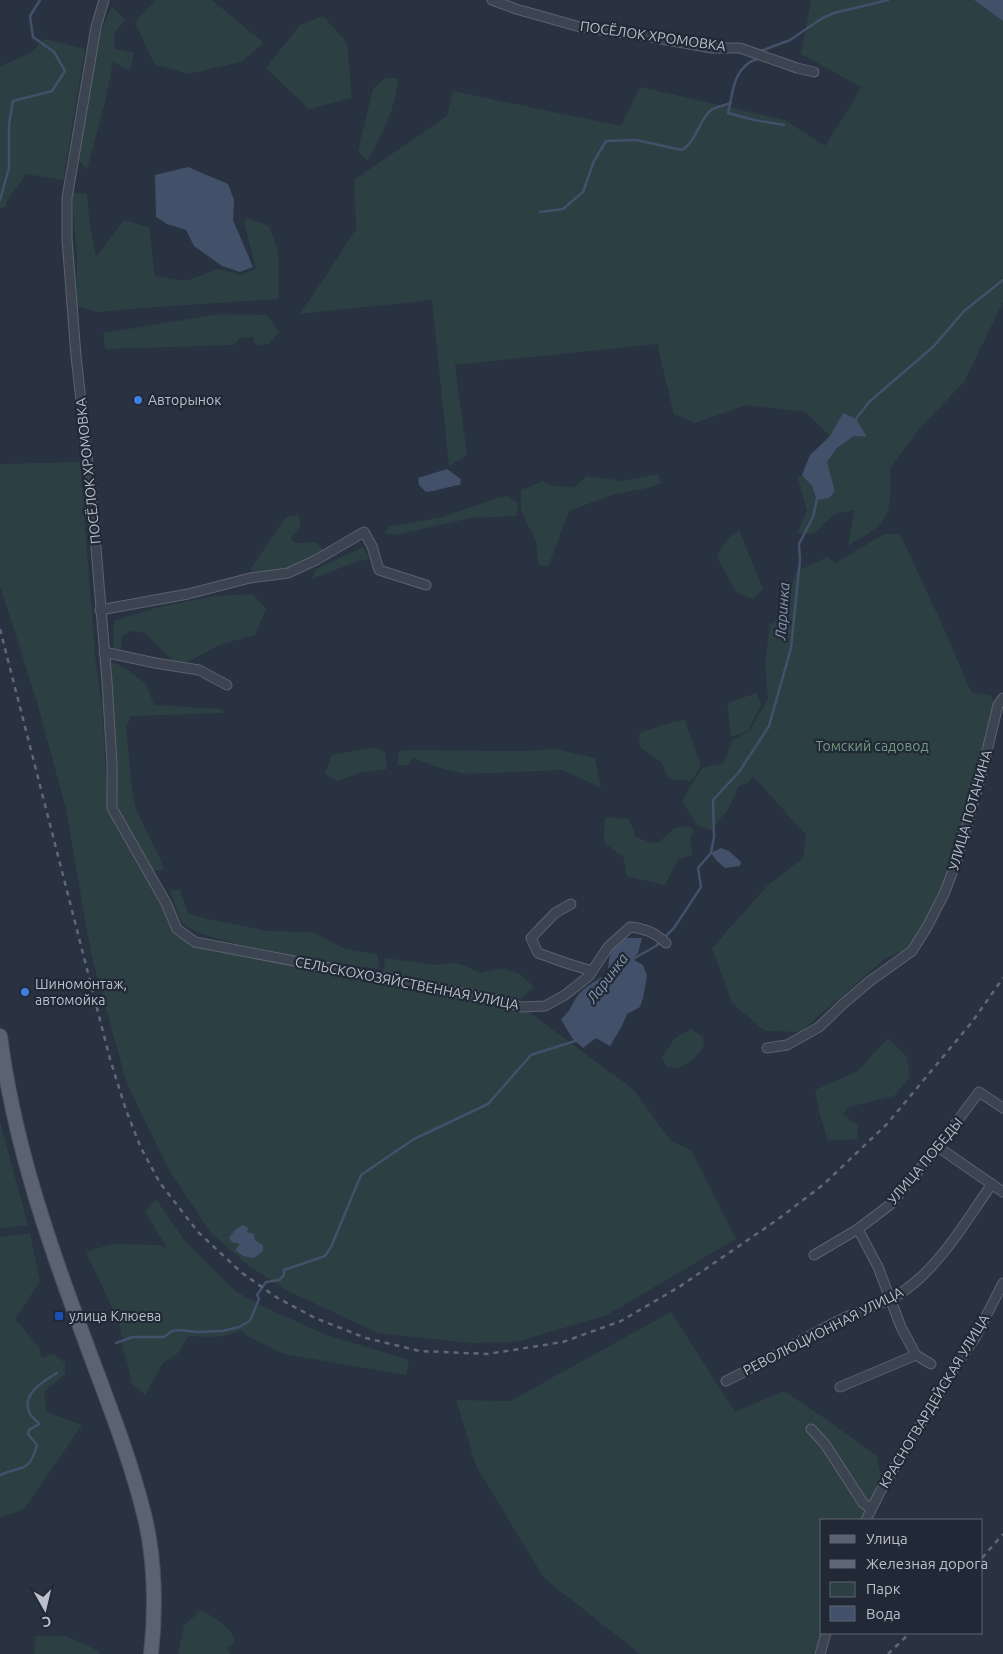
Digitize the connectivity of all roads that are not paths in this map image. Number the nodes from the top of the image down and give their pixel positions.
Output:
1 (104, 0) edge
2 (492, 0) edge
3 (814, 72) dead end
4 (426, 586) dead end
5 (100, 610) junction
6 (104, 652) junction
7 (227, 685) dead end
8 (1003, 698) edge
9 (571, 904) dead end
10 (177, 929) joint
11 (666, 943) dead end
12 (592, 970) junction
13 (0, 1036) edge
14 (767, 1048) dead end
15 (2, 1068) edge
16 (1003, 1108) edge
17 (938, 1147) junction
18 (992, 1184) junction
19 (1003, 1192) edge
20 (858, 1229) junction
21 (814, 1255) dead end
22 (1003, 1283) edge
23 (891, 1299) junction
24 (916, 1355) junction
25 (931, 1364) dead end
26 (726, 1381) dead end
27 (840, 1388) dead end
28 (812, 1429) dead end
29 (871, 1509) junction
30 (866, 1519) edge
31 (826, 1634) edge
32 (151, 1654) edge
33 (820, 1654) edge

1 - 5 street, ПОСЁЛОК ХРОМОВКА
2 - 3 street, ПОСЁЛОК ХРОМОВКА
4 - 5 street
5 - 6 street, ПОСЁЛОК ХРОМОВКА
6 - 7 street
6 - 10 street, ПОСЁЛОК ХРОМОВКА
8 - 14 street, УЛИЦА ПОТАНИНА
9 - 12 street
10 - 12 street, СЕЛЬСКОХОЗЯЙСТВЕННАЯ УЛИЦА
11 - 12 street, СЕЛЬСКОХОЗЯЙСТВЕННАЯ УЛИЦА
13 - 15 main road
15 - 32 main road
16 - 17 street, УЛИЦА ПОБЕДЫ
17 - 18 street
17 - 20 street, УЛИЦА ПОБЕДЫ
18 - 19 street
18 - 23 street, РЕВОЛЮЦИОННАЯ УЛИЦА
20 - 21 street, УЛИЦА ПОБЕДЫ
20 - 23 street
22 - 29 street, КРАСНОГВАРДЕЙСКАЯ УЛИЦА
23 - 24 street
23 - 26 street, РЕВОЛЮЦИОННАЯ УЛИЦА
24 - 25 street
24 - 27 street
28 - 29 street
29 - 30 street, КРАСНОГВАРДЕЙСКАЯ УЛИЦА
31 - 33 street

